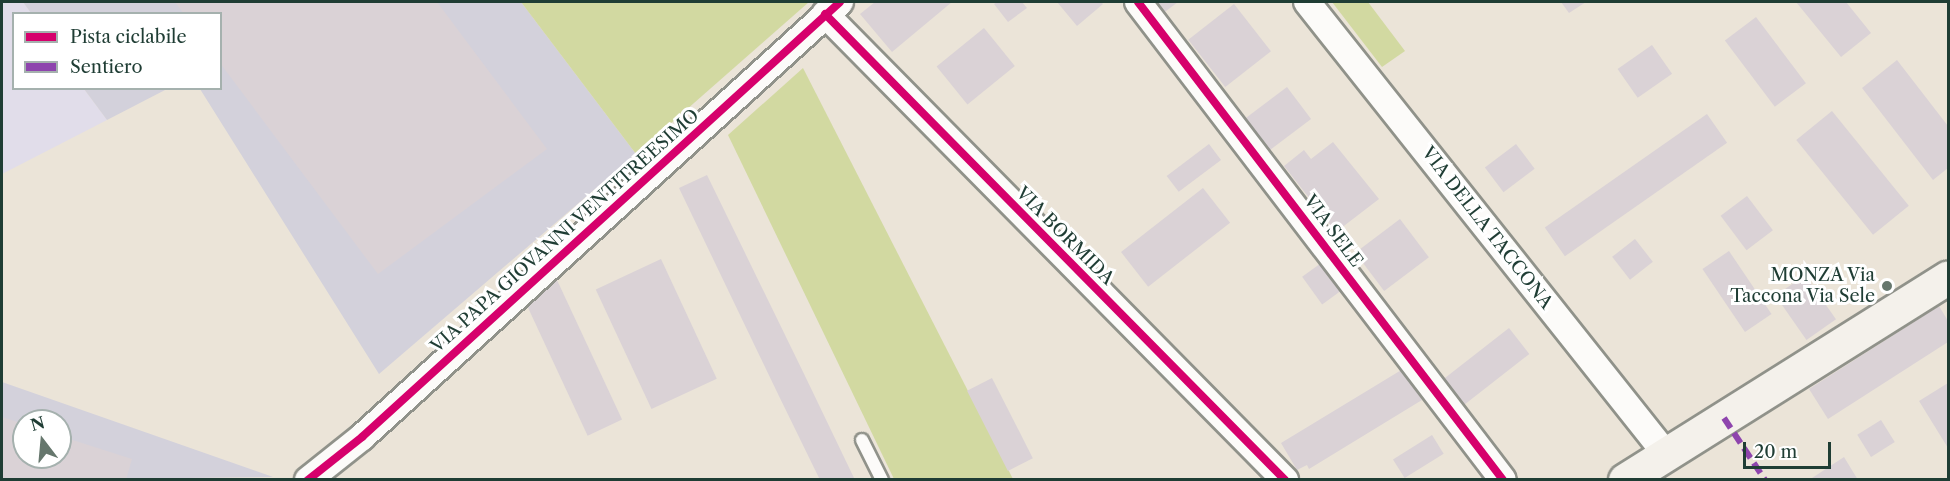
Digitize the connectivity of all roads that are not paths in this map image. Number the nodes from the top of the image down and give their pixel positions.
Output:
1 (1138, 2) edge
2 (1307, 2) edge
3 (832, 8) edge
4 (1948, 277) edge
5 (862, 440) dead end
6 (1666, 454) junction
7 (308, 480) edge
8 (882, 480) edge
9 (1285, 480) edge
10 (1503, 480) edge
11 (1625, 480) edge

1 - 10 street, VIA SELE
2 - 6 street, VIA DELLA TACCONA
3 - 7 street, VIA PAPA GIOVANNI VENTITREESIMO
3 - 9 street, VIA BORMIDA
4 - 6 main road
5 - 8 lane
6 - 11 main road

